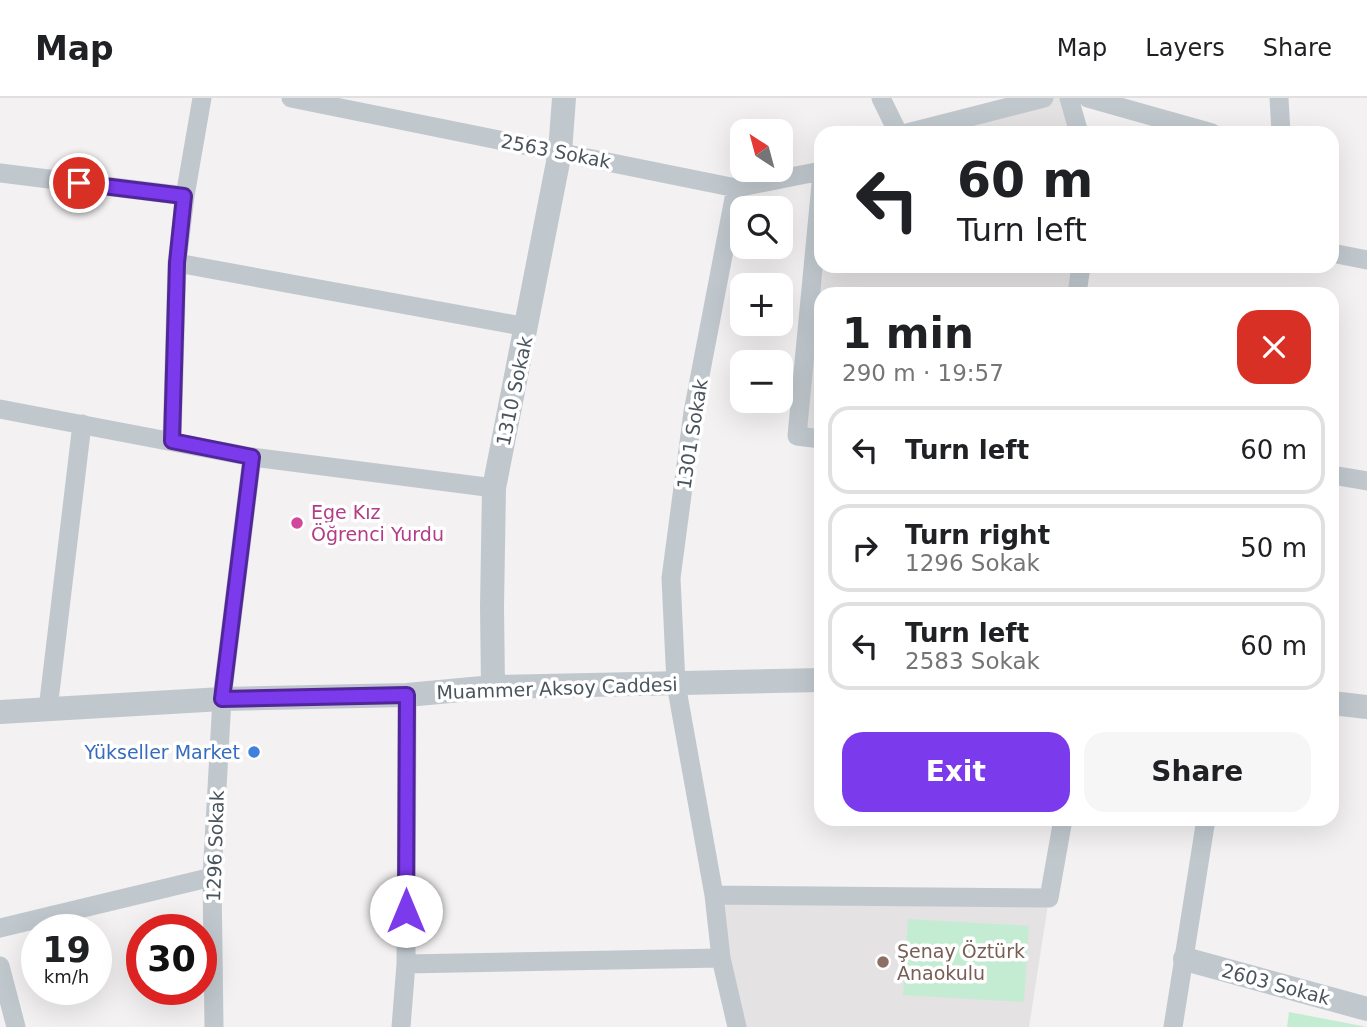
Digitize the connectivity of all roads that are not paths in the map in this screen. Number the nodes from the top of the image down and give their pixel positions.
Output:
1 (202, 98) edge
2 (291, 98) edge
3 (564, 98) edge
4 (881, 98) edge
5 (1044, 98) edge
6 (1069, 98) edge
7 (1088, 98) edge
8 (1279, 98) edge
9 (895, 126) edge
10 (934, 126) edge
11 (1077, 126) edge
12 (1187, 126) edge
13 (1281, 126) edge
14 (560, 152) junction
15 (814, 172) edge
16 (0, 173) edge
17 (736, 188) junction
18 (184, 196) junction
19 (1339, 254) edge
20 (814, 258) edge
21 (1367, 260) edge
22 (177, 263) junction
23 (527, 327) junction
24 (0, 409) edge
25 (82, 424) junction
26 (814, 438) edge
27 (172, 441) junction
28 (252, 457) junction
29 (1339, 476) edge
30 (1367, 481) edge
31 (494, 488) junction
32 (814, 680) edge
33 (676, 684) junction
34 (493, 687) junction
35 (407, 695) junction
36 (222, 699) junction
37 (1339, 704) edge
38 (1367, 707) edge
39 (48, 709) junction
40 (0, 712) edge
41 (1062, 826) edge
42 (1205, 826) edge
43 (212, 877) junction
44 (714, 895) junction
45 (0, 928) edge
46 (721, 958) junction
47 (1185, 959) junction
48 (406, 964) junction
49 (0, 966) edge
50 (1367, 1009) edge
51 (16, 1027) edge
52 (214, 1027) edge
53 (401, 1027) edge
54 (737, 1027) edge
55 (1173, 1027) edge

1 - 18 street
2 - 14 street, 2563 Sokak
3 - 14 street, 1310 Sokak
4 - 9 street
5 - 10 street
6 - 11 street
7 - 12 street
8 - 13 street
14 - 17 street, 2563 Sokak
14 - 23 street, 1310 Sokak
15 - 17 street, 2563 Sokak
16 - 18 street
17 - 33 street, 1301 Sokak
18 - 22 street
19 - 21 street
20 - 26 street
22 - 23 street
22 - 27 street
23 - 31 street, 1310 Sokak
24 - 25 street
25 - 27 street
25 - 39 street
27 - 28 street
28 - 31 street
28 - 36 street, 1296 Sokak
29 - 30 street
31 - 34 street, 1310 Sokak
32 - 33 street, Muammer Aksoy Caddesi
33 - 34 street, Muammer Aksoy Caddesi
33 - 44 street, 1301 Sokak
34 - 35 street, Muammer Aksoy Caddesi
35 - 36 street, Muammer Aksoy Caddesi
35 - 48 street
36 - 39 street, Muammer Aksoy Caddesi
36 - 43 street, 1296 Sokak
37 - 38 street
39 - 40 street, Muammer Aksoy Caddesi
41 - 44 street
42 - 47 street
43 - 45 street
43 - 52 street, 1296 Sokak
44 - 46 street, 1301 Sokak
46 - 48 street
46 - 54 street, 1301 Sokak
47 - 50 street, 2603 Sokak
47 - 55 street
48 - 53 street
49 - 51 street

